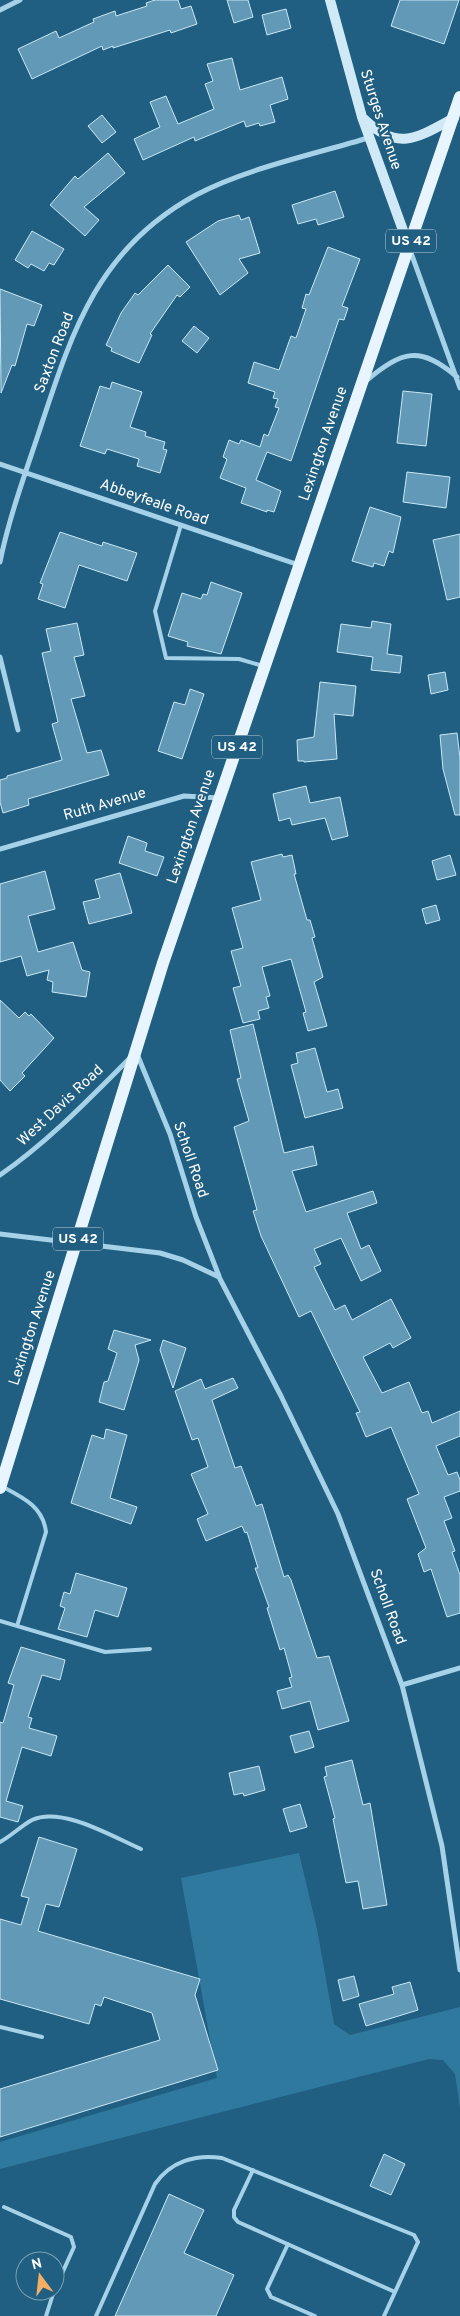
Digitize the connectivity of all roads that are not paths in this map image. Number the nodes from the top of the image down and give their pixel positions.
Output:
1 (20, 0) edge
2 (330, 0) edge
3 (0, 10) edge
4 (460, 97) edge
5 (362, 117) junction
6 (457, 119) edge
7 (368, 138) junction
8 (409, 247) junction
9 (457, 378) junction
10 (361, 385) junction
11 (460, 388) edge
12 (0, 464) edge
13 (26, 473) junction
14 (181, 525) junction
15 (0, 562) edge
16 (300, 565) junction
17 (0, 657) edge
18 (265, 667) junction
19 (18, 730) dead end
20 (219, 798) junction
21 (0, 849) edge
22 (136, 1052) junction
23 (0, 1175) edge
24 (0, 1234) edge
25 (77, 1243) junction
26 (219, 1277) junction
27 (0, 1487) edge
28 (0, 1621) edge
29 (17, 1626) junction
30 (150, 1649) dead end
31 (460, 1668) edge
32 (402, 1685) junction
33 (0, 1842) edge
34 (141, 1849) dead end
35 (460, 1970) edge
36 (0, 2028) edge
37 (42, 2037) dead end
38 (253, 2170) junction
39 (4, 2207) dead end
40 (288, 2244) junction
41 (65, 2267) edge
42 (395, 2292) junction
43 (51, 2301) edge
44 (46, 2316) edge
45 (96, 2316) edge
46 (314, 2316) edge
47 (384, 2316) edge

1 - 3 street
2 - 5 street, Sturges Avenue
4 - 6 main road, Lexington Avenue / US 42
5 - 6 street
5 - 7 street, Sturges Avenue
6 - 8 main road, Lexington Avenue / US 42
7 - 8 street, Sturges Avenue
7 - 13 street, Saxton Road
8 - 9 street
8 - 10 main road, Lexington Avenue / US 42
9 - 10 street
9 - 11 street
10 - 16 main road, Lexington Avenue / US 42
12 - 13 street, Abbeyfeale Road
13 - 14 street, Abbeyfeale Road
13 - 15 street, Saxton Road
14 - 16 street, Abbeyfeale Road
14 - 18 lane
16 - 18 main road, Lexington Avenue / US 42
17 - 19 street
18 - 20 main road, Lexington Avenue / US 42
20 - 21 street, Ruth Avenue
20 - 22 main road, Lexington Avenue / US 42
22 - 23 street, West Davis Road
22 - 25 main road, Lexington Avenue / US 42
22 - 26 street, Scholl Road
24 - 25 street
25 - 26 street
25 - 27 main road, Lexington Avenue / US 42
26 - 32 street, Scholl Road
27 - 29 lane
28 - 29 lane
29 - 30 lane
31 - 32 street
32 - 35 street, Scholl Road
33 - 34 lane
36 - 37 lane
38 - 40 lane
38 - 42 lane
38 - 45 lane
39 - 41 lane
40 - 42 lane
40 - 46 lane
42 - 47 lane
43 - 44 lane

